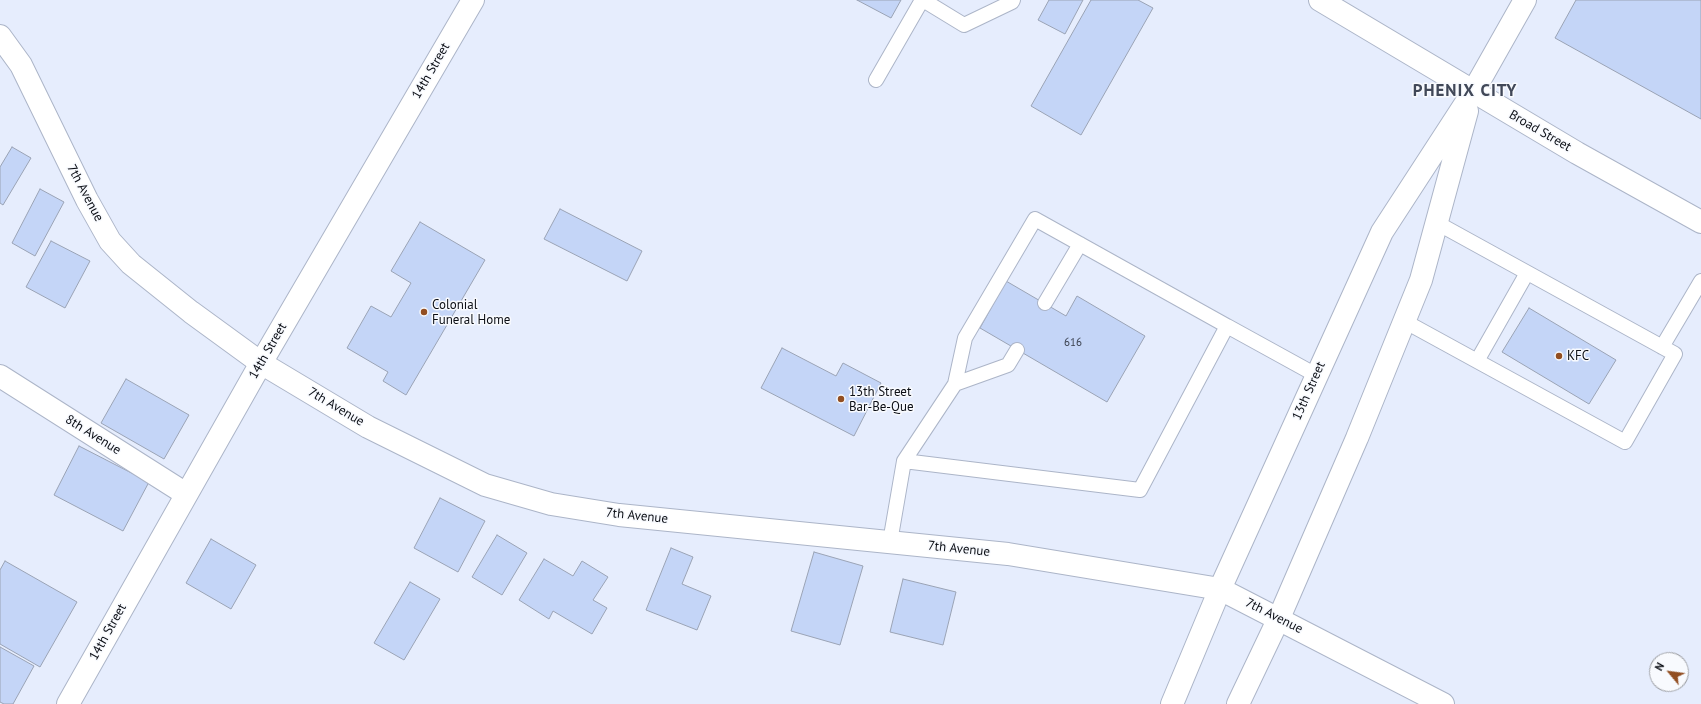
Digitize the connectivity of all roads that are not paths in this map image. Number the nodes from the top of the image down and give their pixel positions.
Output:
1 (473, 0) edge
2 (923, 0) edge
3 (1013, 0) edge
4 (1320, 0) edge
5 (1525, 0) edge
6 (0, 36) edge
7 (876, 80) dead end
8 (1473, 92) junction
9 (1701, 222) edge
10 (1437, 223) junction
11 (1080, 244) junction
12 (1527, 273) junction
13 (1701, 280) edge
14 (1044, 303) dead end
15 (1404, 321) junction
16 (1227, 326) junction
17 (1662, 347) junction
18 (1017, 350) dead end
19 (1477, 361) junction
20 (261, 363) junction
21 (1316, 375) junction
22 (0, 376) edge
23 (955, 384) junction
24 (904, 461) junction
25 (186, 494) junction
26 (890, 542) junction
27 (1220, 589) junction
28 (1279, 618) junction
29 (68, 704) edge
30 (1172, 704) edge
31 (1238, 704) edge
32 (1443, 704) edge

1 - 20 street, 14th Street
2 - 3 lane
2 - 7 lane
4 - 8 street, Broad Street
5 - 8 street, 13th Street
6 - 20 street, 7th Avenue
8 - 9 street, Broad Street
8 - 10 street, 13th Street
8 - 21 street, 13th Street
10 - 12 lane
10 - 15 street, 13th Street
11 - 14 lane
11 - 16 lane
11 - 23 lane
12 - 17 lane
12 - 19 lane
13 - 17 lane
15 - 19 lane
15 - 28 street, 13th Street
16 - 21 lane
16 - 24 lane
17 - 19 lane
18 - 23 lane
20 - 25 street, 14th Street
20 - 26 street, 7th Avenue
21 - 27 street, 13th Street
22 - 25 street, 8th Avenue
23 - 24 lane
24 - 26 lane
25 - 29 street, 14th Street
26 - 27 street, 7th Avenue
27 - 28 street, 7th Avenue
27 - 30 street, 13th Street
28 - 31 street, 13th Street
28 - 32 street, 7th Avenue

